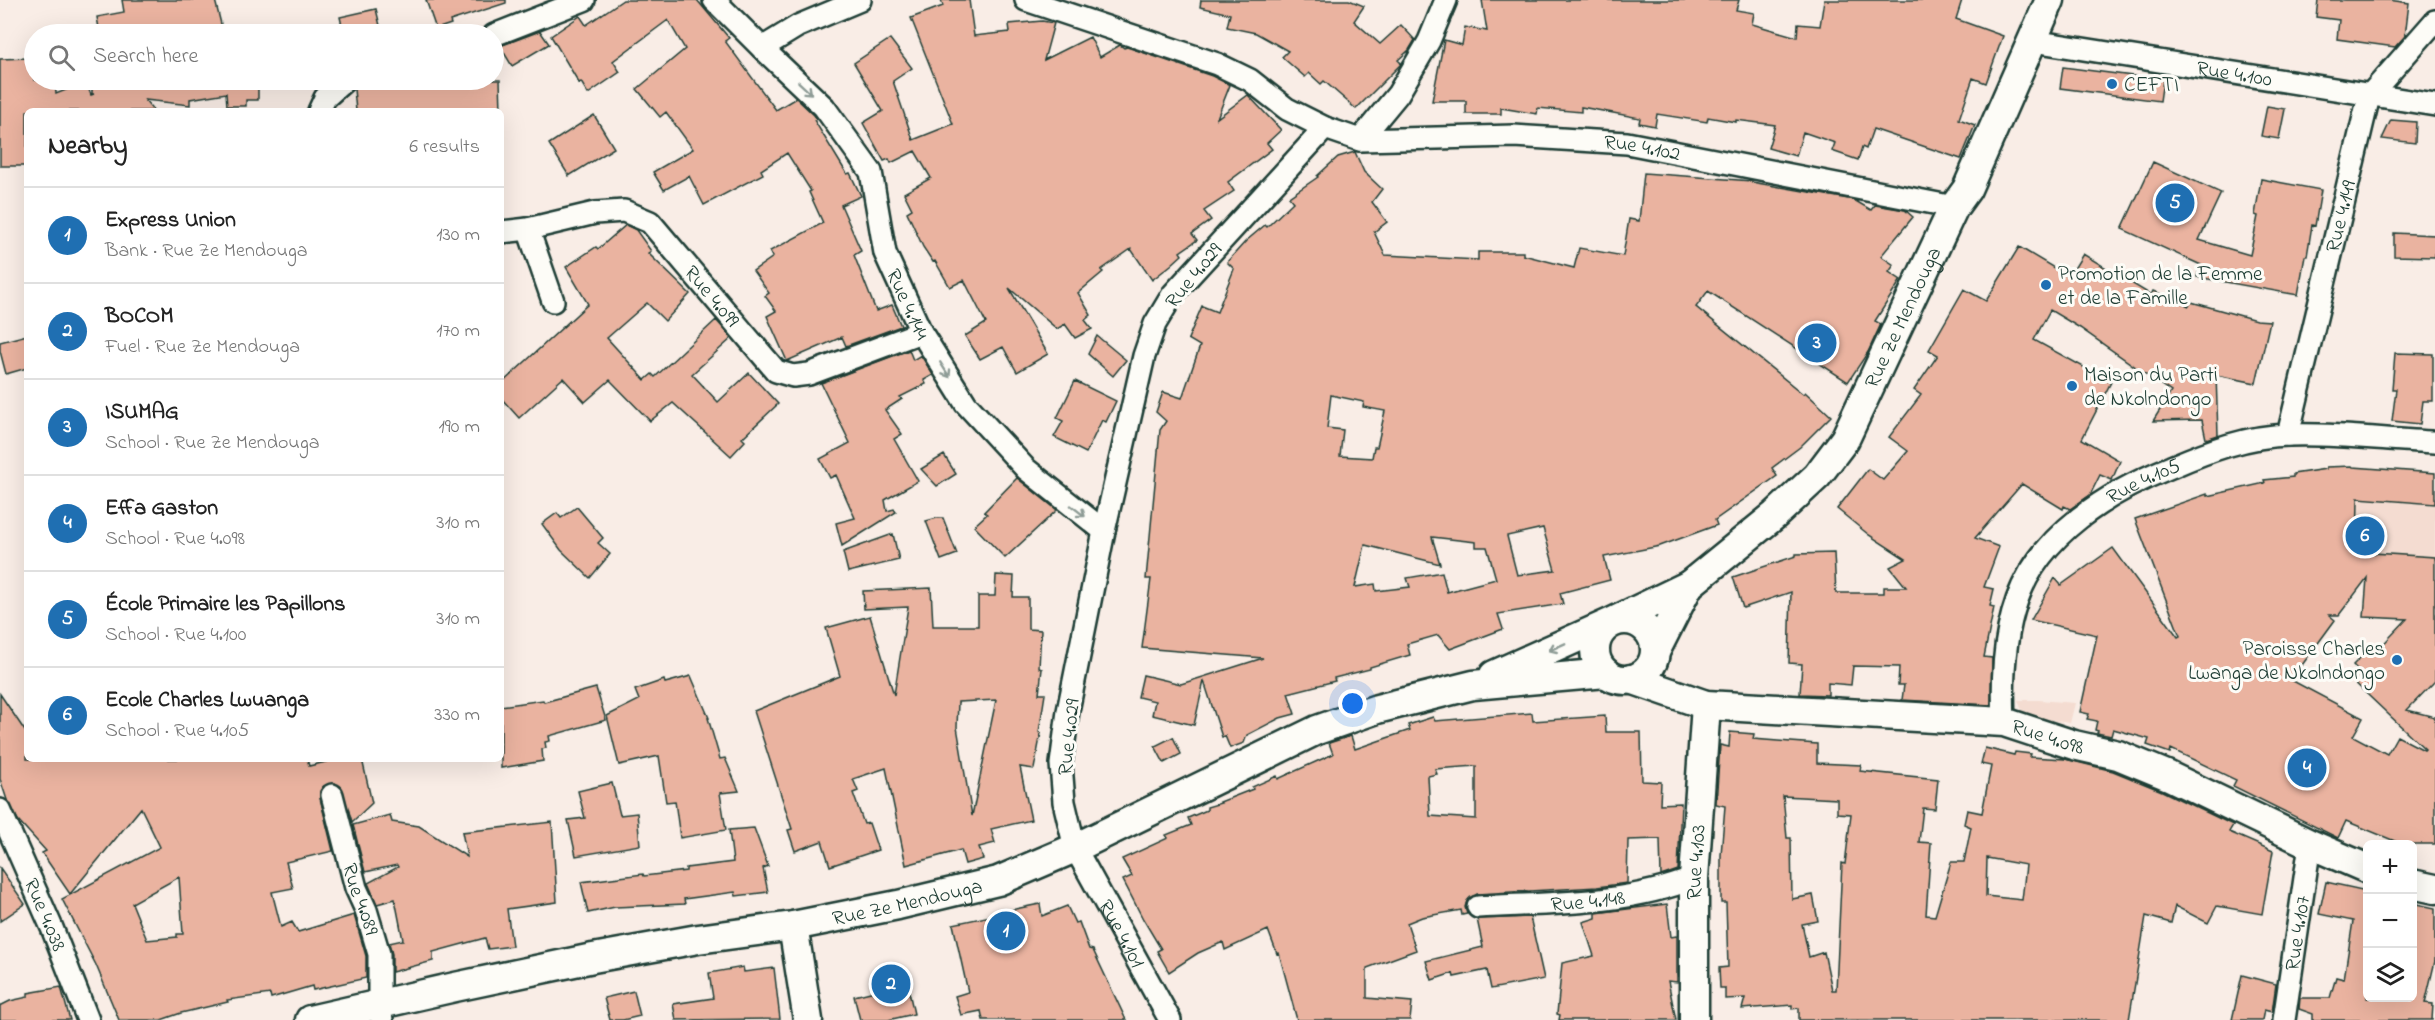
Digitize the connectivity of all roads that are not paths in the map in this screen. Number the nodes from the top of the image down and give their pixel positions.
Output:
1 (584, 0) edge
2 (714, 0) edge
3 (860, 0) edge
4 (1026, 0) edge
5 (1446, 0) edge
6 (2050, 0) edge
7 (2435, 21) edge
8 (504, 31) edge
9 (2033, 41) junction
10 (762, 48) junction
11 (334, 90) edge
12 (2369, 96) junction
13 (2435, 105) edge
14 (320, 108) edge
15 (1325, 128) junction
16 (1360, 140) junction
17 (1954, 207) junction
18 (528, 229) junction
19 (504, 231) edge
20 (553, 301) dead end
21 (921, 332) junction
22 (2288, 435) junction
23 (2435, 442) edge
24 (1104, 531) junction
25 (1689, 585) junction
26 (1610, 623) junction
27 (1636, 666) junction
28 (1473, 685) junction
29 (1705, 705) junction
30 (2004, 722) junction
31 (332, 795) dead end
32 (0, 810) edge
33 (2310, 844) junction
34 (1075, 848) junction
35 (2363, 867) edge
36 (1694, 878) junction
37 (2417, 885) edge
38 (2435, 889) edge
39 (1478, 907) dead end
40 (793, 926) junction
41 (380, 1012) edge
42 (88, 1020) edge
43 (310, 1020) edge
44 (808, 1020) edge
45 (1170, 1020) edge
46 (1694, 1020) edge
47 (2284, 1020) edge

1 - 8 street
2 - 10 street
3 - 10 street
4 - 15 street
5 - 16 street
6 - 9 main road, Rue Ze Mendouga
7 - 12 street, Rue 4.149
9 - 12 street, Rue 4.100
9 - 17 main road, Rue Ze Mendouga
10 -> 21 street, Rue 4.144
11 - 14 street
12 - 13 street, Rue 4.100
12 - 22 street, Rue 4.149
15 - 16 street, Rue 4.102
15 - 24 street, Rue 4.029
16 - 17 street, Rue 4.102
17 - 25 main road, Rue Ze Mendouga
18 - 19 street, Rue 4.099
18 - 20 street
18 - 21 street, Rue 4.099
21 -> 24 street, Rue 4.144
22 - 23 street, Rue 4.105
22 - 30 street, Rue 4.105
24 - 34 street, Rue 4.029
25 - 26 main road, Rue Ze Mendouga
25 - 27 main road, Rue Ze Mendouga
26 - 27 main road
26 - 27 main road
26 -> 28 main road, Rue Ze Mendouga
27 - 28 main road, Rue Ze Mendouga
27 - 29 main road
28 - 34 main road, Rue Ze Mendouga
29 - 30 main road, Rue 4.098
29 - 36 main road, Rue 4.103
30 - 33 main road, Rue 4.098
31 - 41 street, Rue 4.089
32 - 42 street, Rue 4.038
33 - 35 main road, Rue 4.098
33 - 47 street, Rue 4.107
34 - 40 main road, Rue Ze Mendouga
34 - 45 street, Rue 4.101
36 - 39 street, Rue 4.148
36 - 46 main road, Rue 4.103
37 - 38 main road
40 - 41 main road, Rue Ze Mendouga
40 - 44 main road
41 - 43 main road, Rue Ze Mendouga

